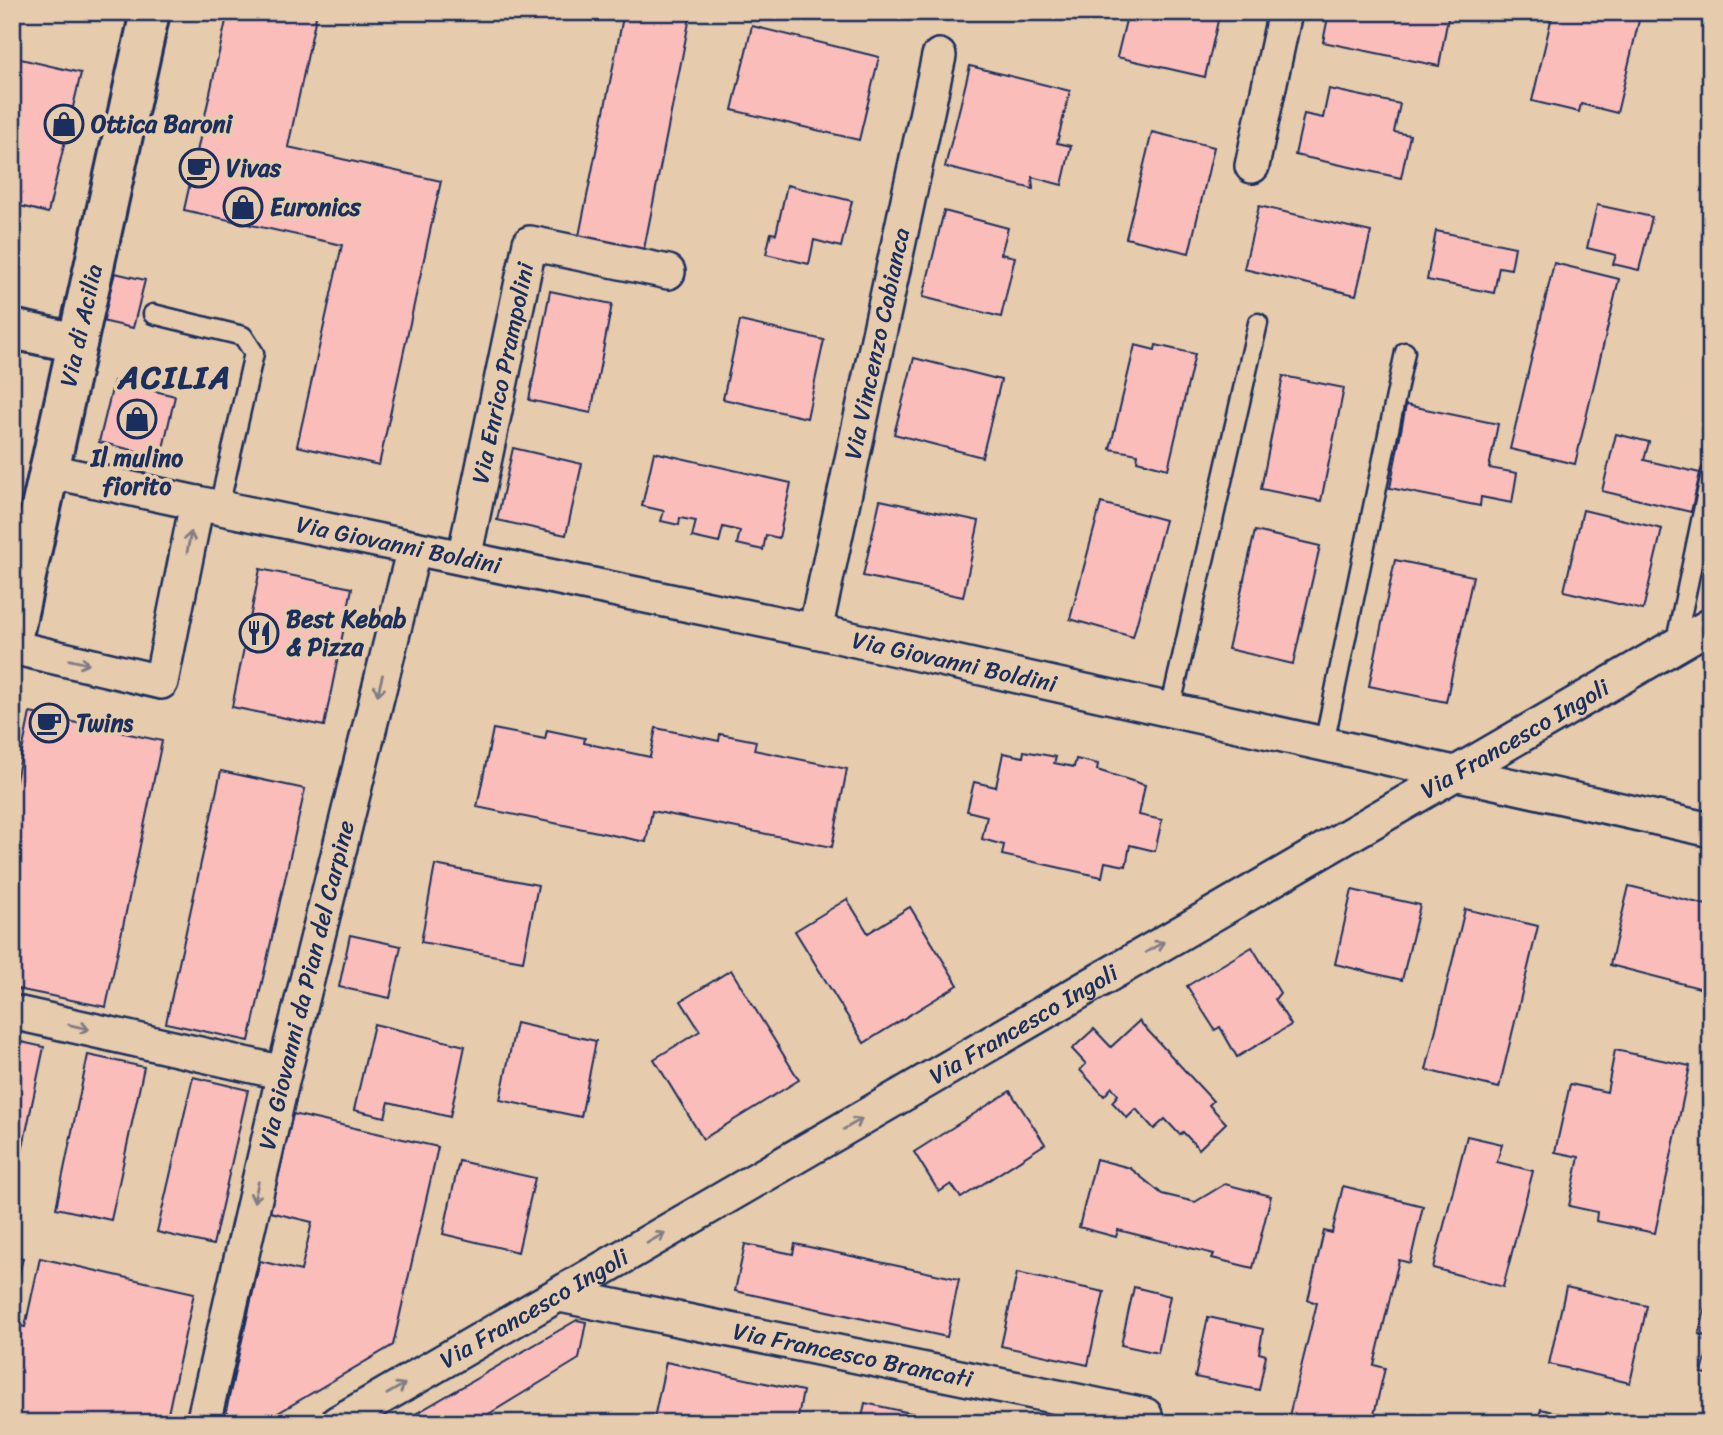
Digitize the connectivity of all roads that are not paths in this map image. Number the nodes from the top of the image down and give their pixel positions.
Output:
1 (150, 12) edge
2 (1285, 12) edge
3 (940, 56) dead end
4 (1252, 166) dead end
5 (668, 272) dead end
6 (153, 314) dead end
7 (1258, 323) dead end
8 (12, 329) edge
9 (76, 344) junction
10 (1405, 352) dead end
11 (50, 471) junction
12 (1711, 473) edge
13 (208, 505) junction
14 (414, 548) junction
15 (464, 558) junction
16 (1711, 625) edge
17 (815, 631) junction
18 (12, 640) edge
19 (1675, 646) junction
20 (12, 647) edge
21 (1170, 710) junction
22 (1324, 744) junction
23 (1454, 773) junction
24 (1711, 830) edge
25 (12, 1012) edge
26 (284, 1073) junction
27 (560, 1295) junction
28 (1145, 1415) dead end
29 (203, 1423) edge
30 (337, 1423) edge

1 - 9 street, Via di Acilia
2 - 4 street
3 - 17 street, Via Vincenzo Cabianca
5 - 15 street, Via Enrico Prampolini
6 - 13 lane
7 - 21 lane
8 - 9 street
9 - 11 street, Via di Acilia
10 - 22 lane
11 - 13 street, Via Giovanni Boldini
11 - 18 street, Via di Acilia
12 - 19 lane
13 - 14 street, Via Giovanni Boldini
20 -> 13 street
14 - 15 street, Via Giovanni Boldini
14 -> 26 street, Via Giovanni da Pian del Carpine
15 - 17 street, Via Giovanni Boldini
16 - 19 street, Via Francesco Ingoli
17 - 21 street, Via Giovanni Boldini
19 - 23 street, Via Francesco Ingoli
21 - 22 street, Via Giovanni Boldini
22 - 23 street, Via Giovanni Boldini
23 - 24 street, Via Giovanni Boldini
27 -> 23 street, Via Francesco Ingoli
25 -> 26 street
26 -> 29 street, Via Giovanni da Pian del Carpine
27 - 28 street, Via Francesco Brancati
30 -> 27 street, Via Francesco Ingoli

